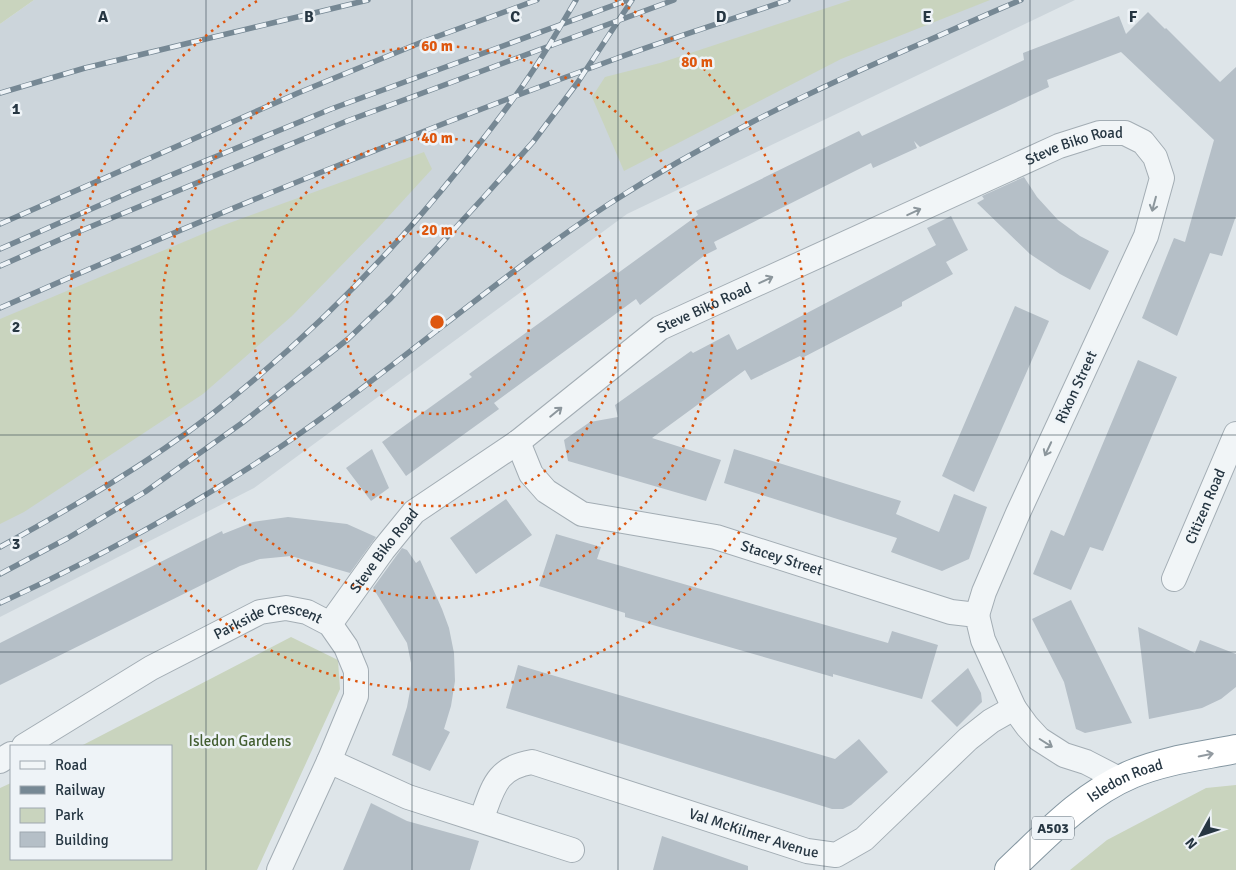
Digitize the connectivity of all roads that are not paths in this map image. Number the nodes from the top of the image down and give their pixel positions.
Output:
1 (1155, 157) joint
2 (1236, 434) edge
3 (518, 442) junction
4 (1174, 579) dead end
5 (977, 615) junction
6 (330, 624) junction
7 (1014, 708) junction
8 (26, 745) edge
9 (1236, 748) edge
10 (329, 761) junction
11 (1120, 780) junction
12 (481, 820) junction
13 (291, 846) junction
14 (572, 850) dead end
15 (279, 870) edge
16 (296, 870) edge
17 (1009, 870) edge

3 -> 1 street, Steve Biko Road
1 -> 5 street, Rixon Street
2 - 4 street, Citizen Road
3 - 5 street, Stacey Street
3 - 6 street, Steve Biko Road
5 - 7 street
6 - 8 street, Parkside Crescent
6 - 10 street, Parkside Crescent
7 -> 11 street
7 - 12 street, Val McKilmer Avenue
11 -> 9 highway, Isledon Road / A503
10 - 12 street
10 - 13 street, Parkside Crescent
11 - 17 highway, Isledon Road / A503
12 - 14 street
13 - 15 street, Parkside Crescent
13 - 16 street

